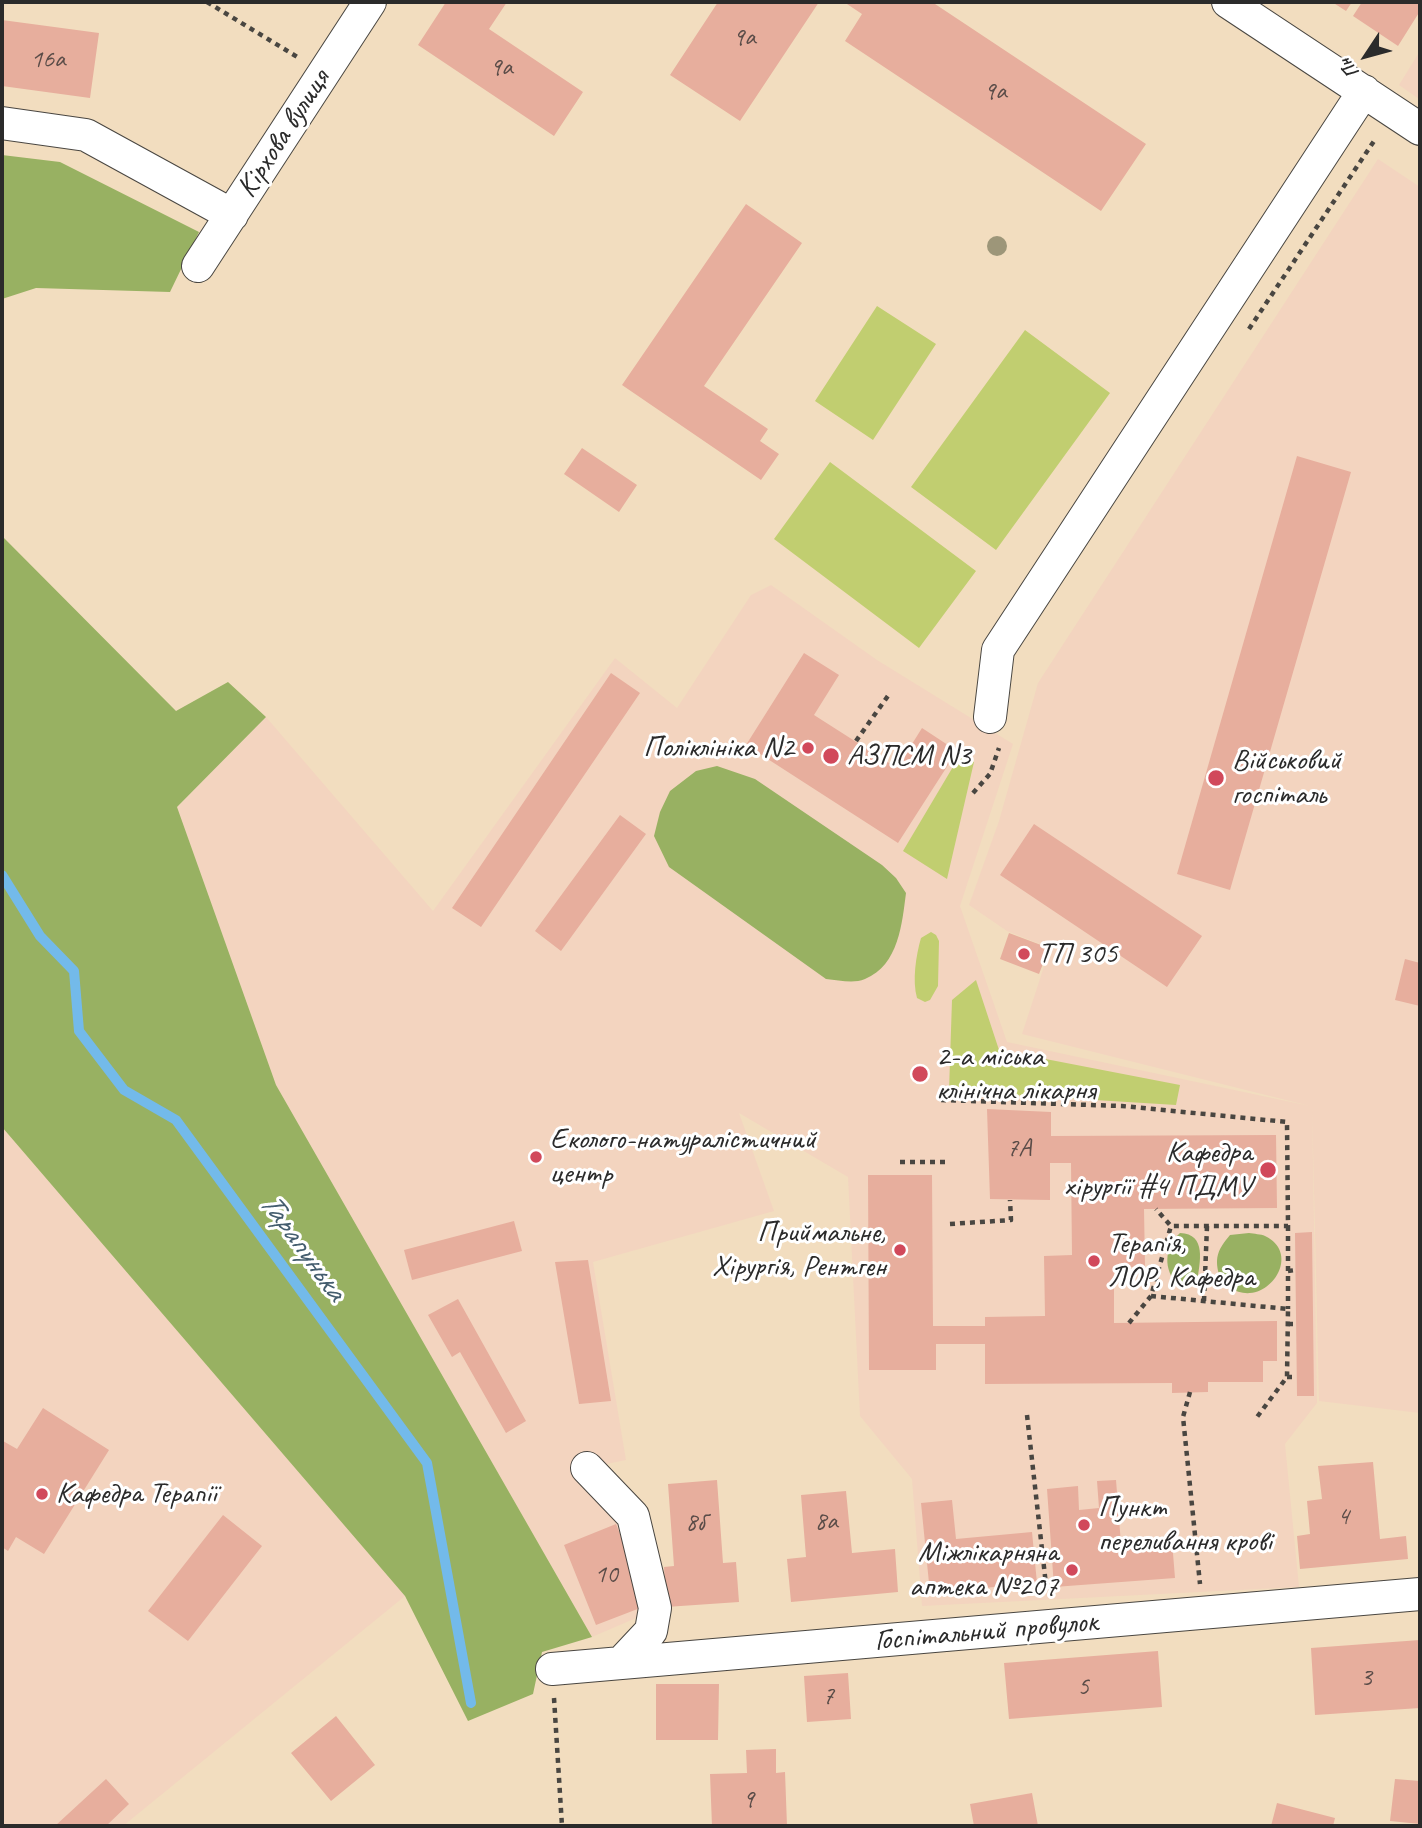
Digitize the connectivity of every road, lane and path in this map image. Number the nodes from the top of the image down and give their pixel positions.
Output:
1 (207, 2) edge
2 (370, 2) edge
3 (1228, 2) edge
4 (324, 73) junction
5 (1364, 91) junction
6 (2, 124) edge
7 (1420, 129) edge
8 (232, 215) junction
9 (198, 266) dead end
10 (891, 693) dead end
11 (990, 717) dead end
12 (856, 741) dead end
13 (942, 1100) dead end
14 (900, 1162) dead end
15 (946, 1162) dead end
16 (1010, 1200) dead end
17 (1156, 1209) dead end
18 (950, 1224) dead end
19 (1171, 1226) junction
20 (1207, 1226) junction
21 (1288, 1226) junction
22 (1296, 1270) dead end
23 (1288, 1271) junction
24 (1151, 1296) junction
25 (1204, 1301) junction
26 (1288, 1309) junction
27 (1129, 1322) dead end
28 (1288, 1324) junction
29 (1297, 1324) dead end
30 (1287, 1377) junction
31 (1297, 1377) dead end
32 (1190, 1392) dead end
33 (1027, 1415) dead end
34 (1258, 1417) dead end
35 (587, 1468) dead end
36 (1420, 1594) edge
37 (1202, 1613) junction
38 (1051, 1626) junction
39 (621, 1663) junction
40 (552, 1669) joint
41 (562, 1826) edge

1 - 4 path
2 - 4 street, Кірхова вулиця
3 - 5 street
4 - 8 street, Кірхова вулиця
5 - 7 street
5 - 11 street
6 - 8 street
8 - 9 street, Кірхова вулиця
10 - 12 path
13 - 21 path
14 - 15 path
16 - 18 path
17 - 19 path
19 - 20 path
19 - 24 path
20 - 21 path
20 - 25 path
21 - 23 path
22 - 23 path
23 - 26 path
24 - 25 path
24 - 27 path
25 - 26 path
26 - 28 path
28 - 29 path
28 - 30 path
30 - 31 path
30 - 34 path
32 - 37 path
33 - 38 path
35 - 39 street
36 - 37 street, Госпітальний провулок
37 - 38 street, Госпітальний провулок
38 - 39 street, Госпітальний провулок
39 - 40 street, Госпітальний провулок
40 - 41 path

